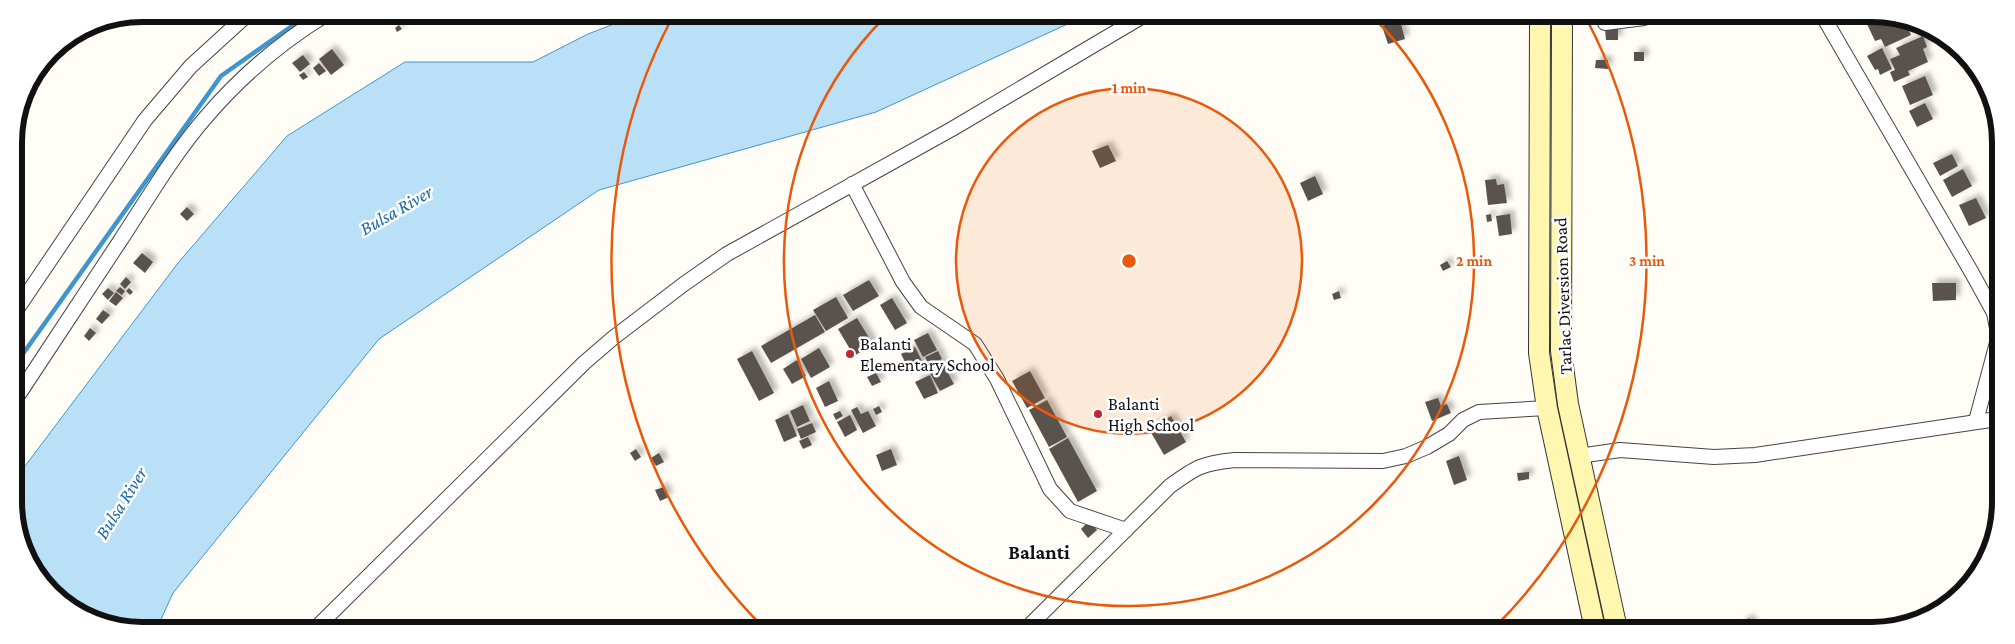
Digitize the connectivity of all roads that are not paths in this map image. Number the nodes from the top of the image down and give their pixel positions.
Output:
1 (239, 22) edge
2 (314, 22) edge
3 (1133, 22) edge
4 (1540, 22) edge
5 (1562, 22) edge
6 (1612, 22) edge
7 (1826, 22) edge
8 (1604, 23) dead end
9 (852, 184) junction
10 (23, 301) edge
11 (1992, 309) edge
12 (1992, 361) edge
13 (22, 390) edge
14 (1568, 404) junction
15 (1547, 408) junction
16 (1992, 420) edge
17 (1976, 421) junction
18 (1579, 456) junction
19 (1558, 461) junction
20 (1126, 530) junction
21 (1034, 621) edge
22 (1593, 621) edge
23 (1615, 621) edge
24 (322, 622) edge

1 - 10 street
2 - 13 street
3 - 9 street
4 - 15 main road, Tarlac Diversion Road
5 - 14 main road, Tarlac Diversion Road
6 - 8 street
7 - 11 street
9 - 20 street
9 - 24 street
12 - 17 street
14 - 15 main road
14 - 18 main road, Tarlac Diversion Road
15 - 19 main road, Tarlac Diversion Road
15 - 20 street
16 - 17 street
17 - 18 street
18 - 19 main road
18 - 23 main road, Tarlac Diversion Road
19 - 22 main road, Tarlac Diversion Road
20 - 21 street

